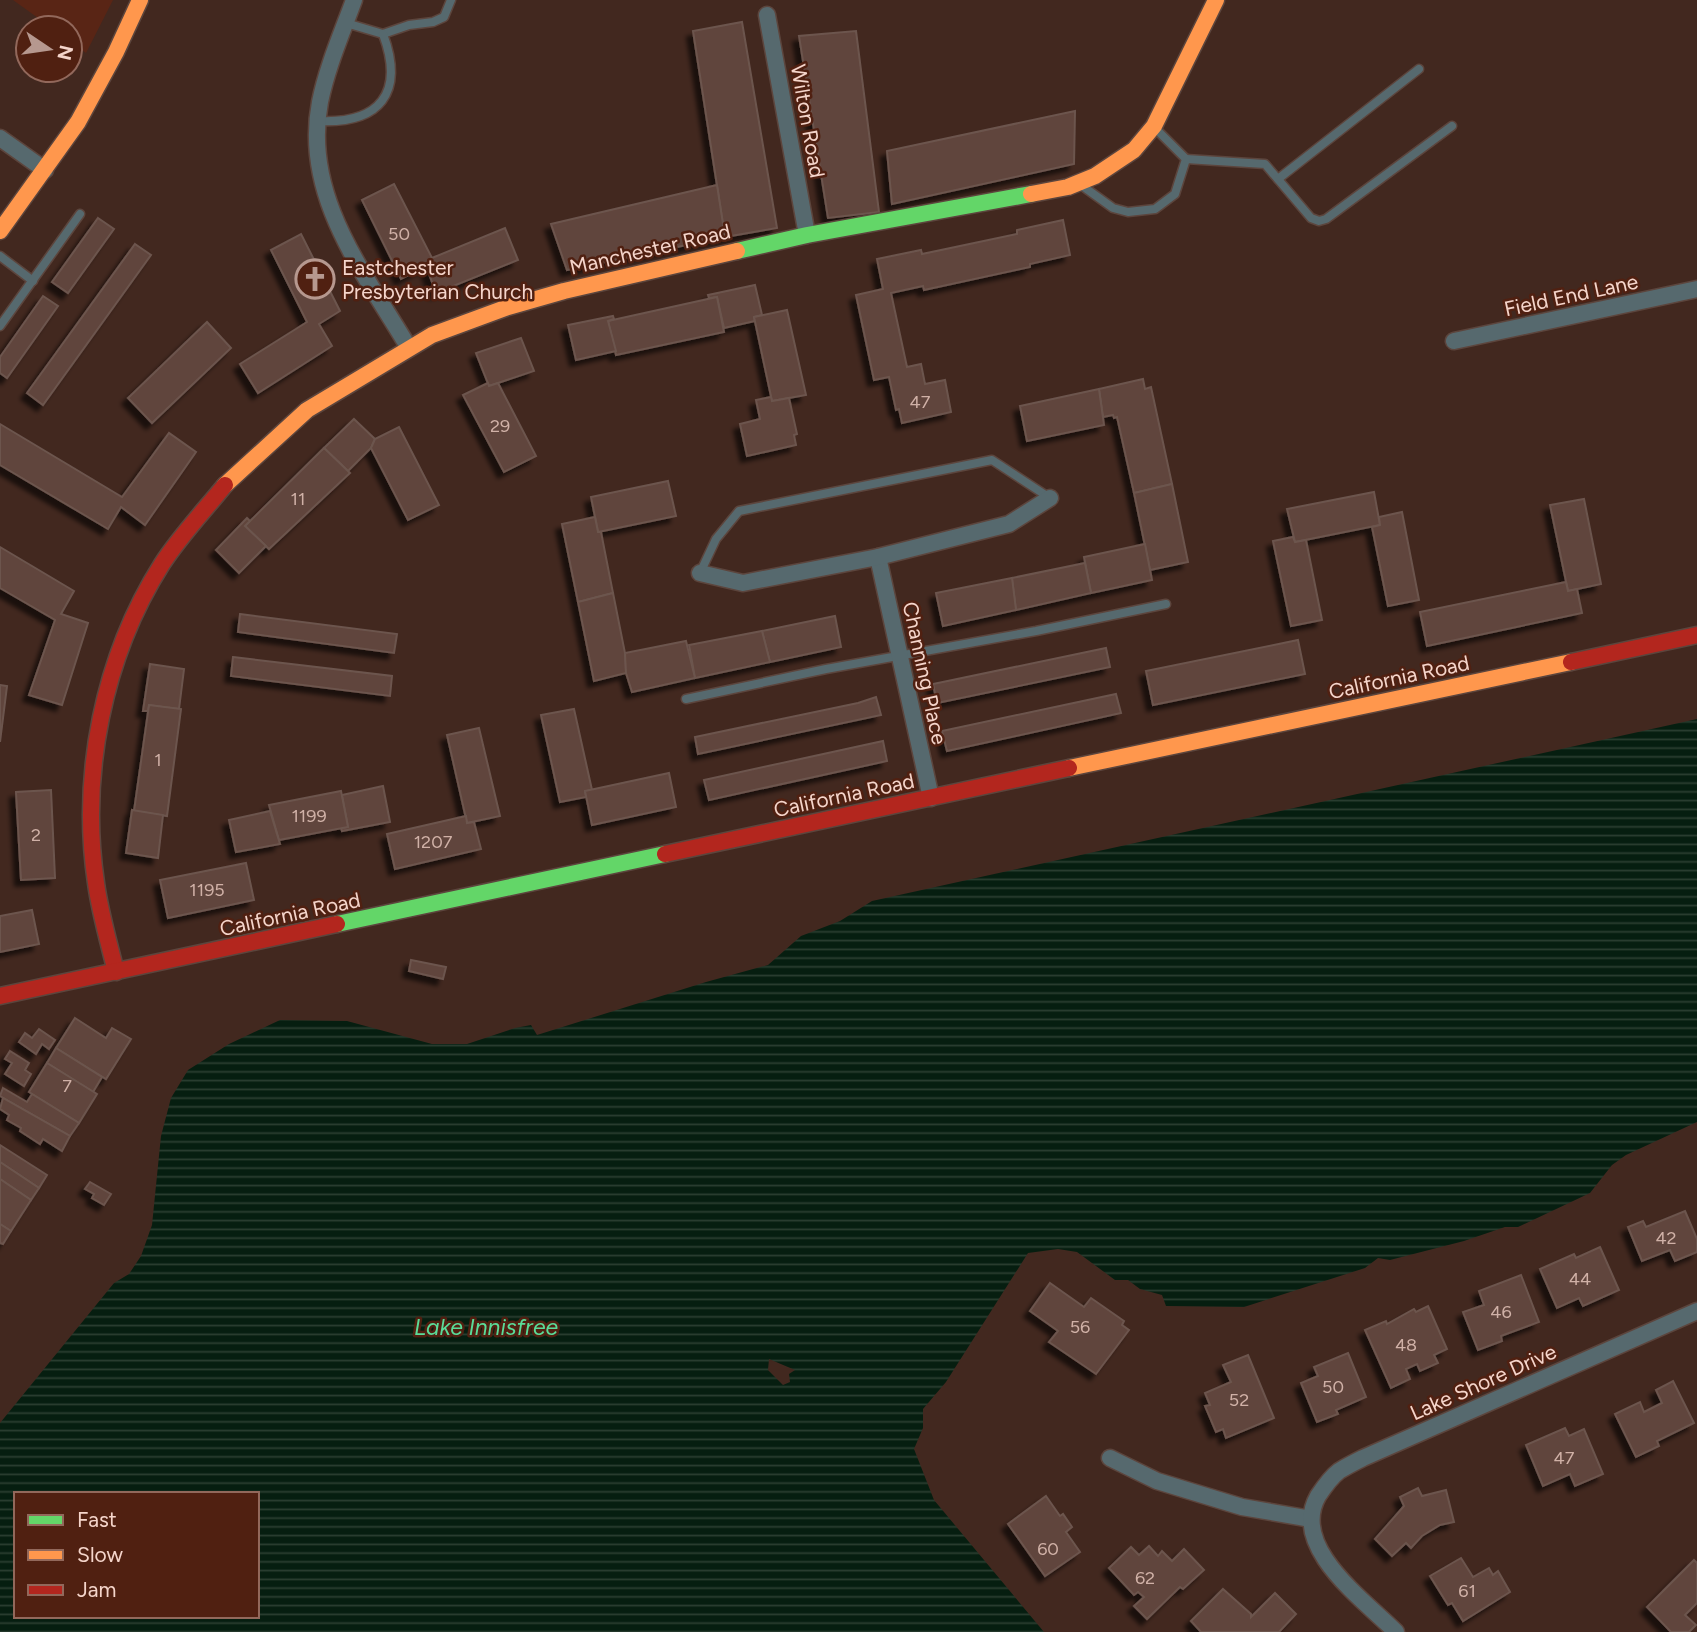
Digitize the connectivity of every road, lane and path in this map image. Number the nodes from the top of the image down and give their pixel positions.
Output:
1 (140, 0) edge
2 (354, 0) edge
3 (451, 0) edge
4 (1216, 0) edge
5 (767, 15) dead end
6 (346, 23) junction
7 (383, 34) junction
8 (1419, 69) dead end
9 (318, 121) junction
10 (1452, 126) dead end
11 (1154, 127) junction
12 (0, 138) edge
13 (1186, 159) junction
14 (44, 170) junction
15 (1278, 179) junction
16 (1079, 183) junction
17 (80, 214) dead end
18 (0, 232) edge
19 (807, 235) junction
20 (0, 257) edge
21 (33, 281) junction
22 (1697, 289) edge
23 (0, 326) edge
24 (1454, 341) dead end
25 (409, 348) junction
26 (1050, 498) joint
27 (878, 557) junction
28 (700, 573) joint
29 (1166, 604) dead end
30 (1697, 635) edge
31 (900, 655) junction
32 (686, 699) dead end
33 (931, 798) junction
34 (116, 972) junction
35 (0, 996) edge
36 (1697, 1311) edge
37 (1110, 1458) dead end
38 (1311, 1518) junction
39 (1396, 1632) edge

1 - 14 main road
2 - 6 street
3 - 7 lane
4 - 11 main road, Manchester Road
5 - 19 street, Wilton Road
6 - 7 lane
6 - 9 street
7 - 9 lane
8 - 15 lane
9 - 25 street
10 - 15 lane
11 - 13 lane
11 - 16 main road, Manchester Road
12 - 14 street
13 - 15 lane
13 - 16 lane
14 - 18 main road
16 - 19 main road, Manchester Road
17 - 21 lane
19 - 25 main road, Manchester Road
20 - 21 lane
21 - 23 lane
22 - 24 street, Field End Lane
25 - 34 main road, Manchester Road
26 - 27 street
26 - 28 lane
27 - 28 street
27 - 31 street, Channing Place
29 - 31 lane
30 - 33 main road, California Road
31 - 32 lane
31 - 33 street, Channing Place
33 - 34 main road, California Road
34 - 35 main road, California Road
36 - 38 street, Lake Shore Drive
37 - 38 street
38 - 39 street

